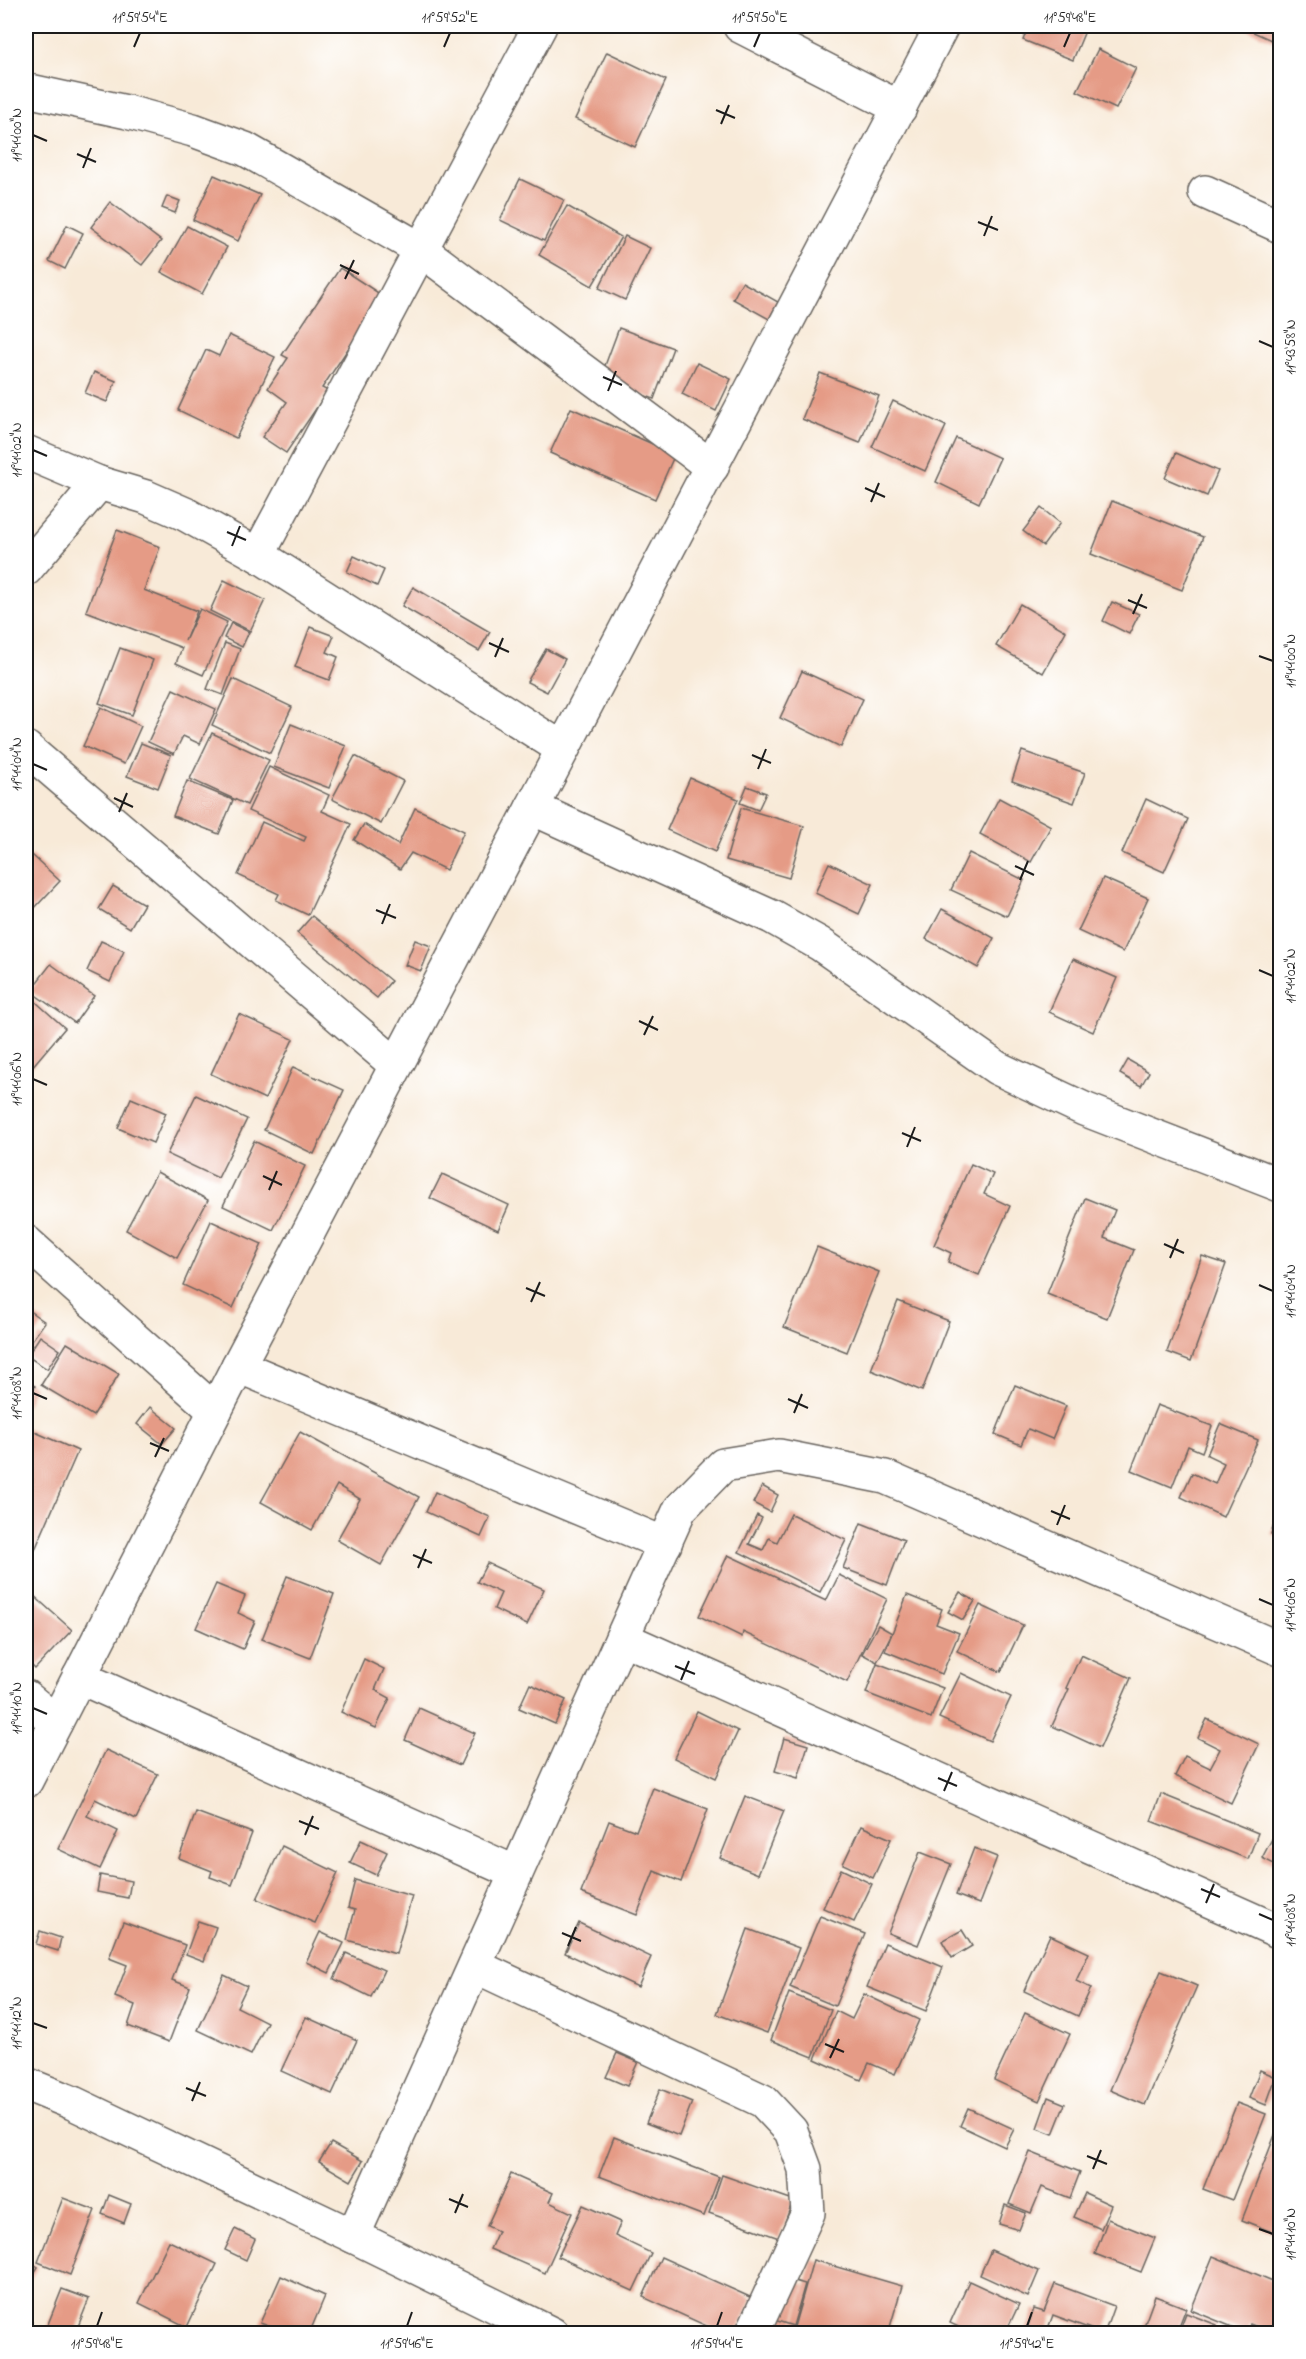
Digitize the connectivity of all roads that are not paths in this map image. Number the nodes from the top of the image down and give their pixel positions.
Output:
1 (540, 26) edge
2 (740, 26) edge
3 (942, 26) edge
4 (26, 90) edge
5 (900, 108) junction
6 (1205, 192) dead end
7 (1281, 226) edge
8 (420, 249) junction
9 (26, 452) edge
10 (712, 466) junction
11 (99, 483) junction
12 (258, 555) junction
13 (26, 569) edge
14 (26, 748) edge
15 (563, 749) junction
16 (532, 808) junction
17 (396, 1065) junction
18 (1281, 1185) edge
19 (26, 1242) edge
20 (238, 1366) junction
21 (215, 1411) junction
22 (665, 1544) junction
23 (622, 1638) junction
24 (1281, 1649) edge
25 (79, 1677) junction
26 (26, 1697) edge
27 (56, 1722) junction
28 (26, 1781) edge
29 (516, 1873) junction
30 (1281, 1932) edge
31 (475, 1966) junction
32 (28, 2084) edge
33 (353, 2236) junction
34 (552, 2334) edge
35 (752, 2334) edge

1 - 8 street
2 - 5 street
3 - 5 street
4 - 8 street
5 - 10 street
6 - 7 street
8 - 10 street
8 - 12 street
9 - 11 street
10 - 15 street
11 - 12 street
11 - 13 street
12 - 15 street
14 - 17 street
15 - 16 street
16 - 17 street
16 - 18 street
17 - 20 street
19 - 21 street
20 - 21 street
20 - 22 street
21 - 25 street
22 - 23 street
22 - 24 street
23 - 29 street
23 - 30 street
25 - 27 street
25 - 29 street
26 - 27 street
27 - 28 street
29 - 31 street
31 - 33 street
31 - 35 street
32 - 33 street
33 - 34 street

